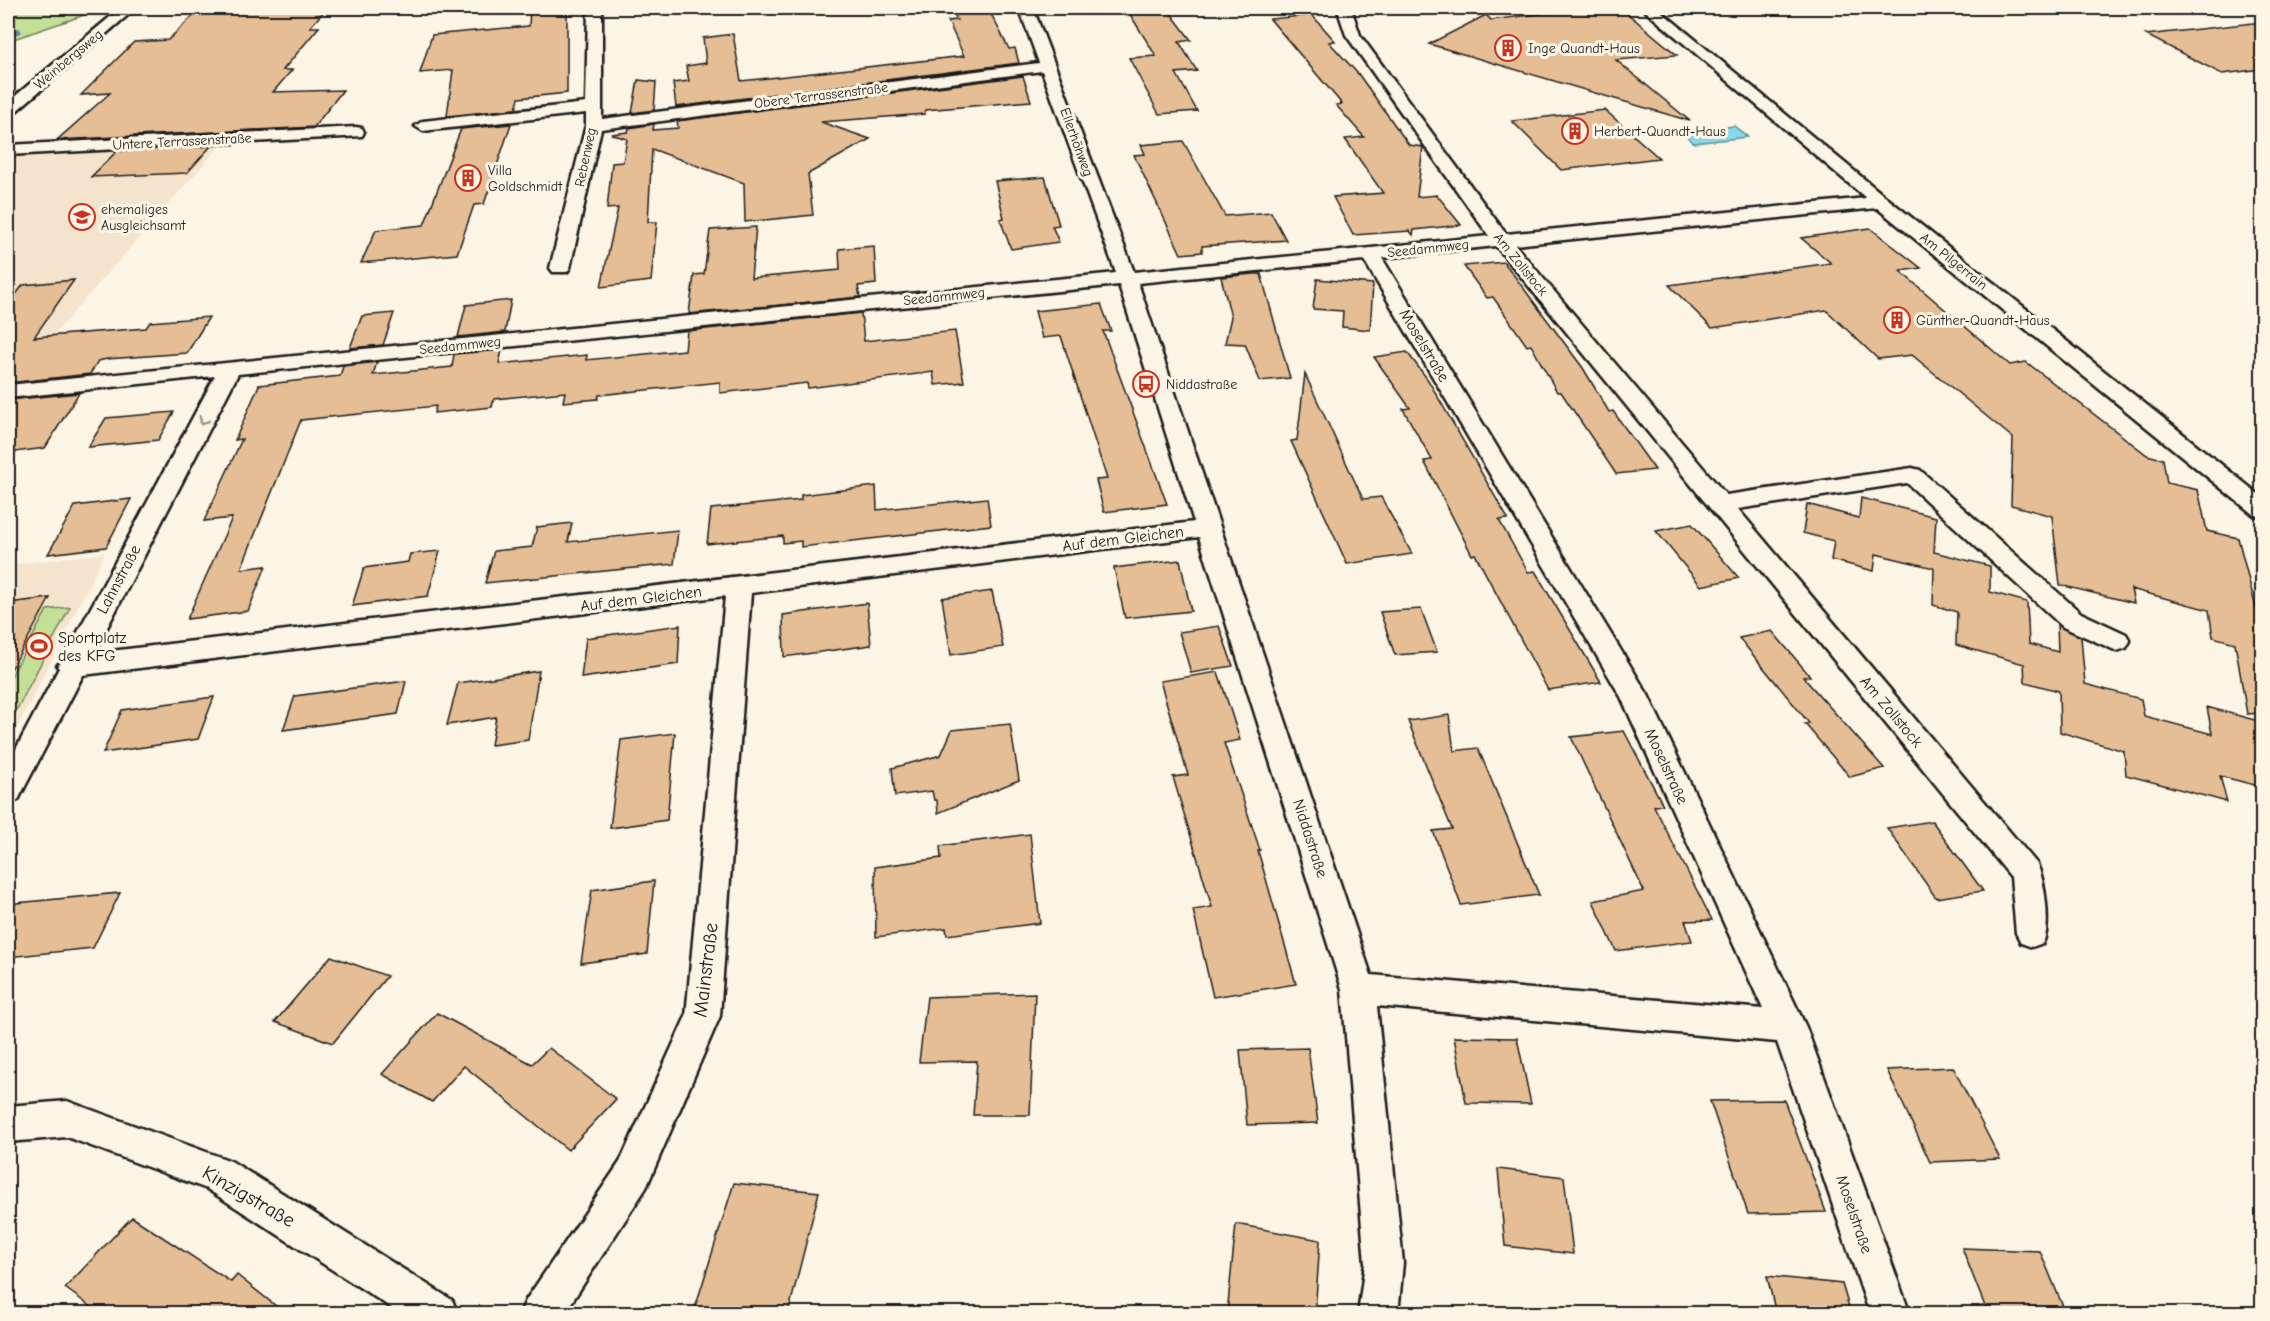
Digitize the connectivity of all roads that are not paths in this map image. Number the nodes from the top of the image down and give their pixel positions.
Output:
1 (129, 8) edge
2 (595, 8) edge
3 (1026, 8) edge
4 (1344, 8) edge
5 (1649, 8) edge
6 (1049, 66) junction
7 (593, 107) junction
8 (8, 110) edge
9 (594, 124) junction
10 (423, 126) dead end
11 (356, 132) dead end
12 (8, 150) edge
13 (1881, 202) junction
14 (1500, 240) junction
15 (1371, 255) junction
16 (560, 268) dead end
17 (1127, 278) junction
18 (230, 369) junction
19 (8, 391) edge
20 (1720, 504) junction
21 (2262, 509) edge
22 (1210, 528) junction
23 (739, 586) junction
24 (2117, 641) dead end
25 (71, 666) junction
26 (8, 791) edge
27 (2032, 933) dead end
28 (1359, 989) junction
29 (1790, 1027) junction
30 (8, 1124) edge
31 (438, 1314) edge
32 (540, 1314) edge
33 (1378, 1314) edge
34 (1890, 1314) edge

1 - 8 street, Weinbergsweg
2 - 7 street, Rebenweg
3 - 6 street, Ellerhöhweg
4 - 14 street, Am Zollstock
5 - 13 street, Am Pilgerrain
6 - 9 street, Obere Terrassenstraße
6 - 17 street, Ellerhöhweg
7 - 9 street, Rebenweg
7 - 10 street
9 - 16 street, Rebenweg
11 - 12 street, Untere Terrassenstraße
13 - 14 street, Seedammweg
13 - 21 street, Am Pilgerrain
14 - 15 street, Seedammweg
14 - 20 street, Am Zollstock
15 - 17 street, Seedammweg
15 - 29 street, Moselstraße
17 - 18 street, Seedammweg
17 - 22 street, Niddastraße
18 - 19 street, Seedammweg
18 -> 25 street, Lahnstraße
20 - 24 street
20 - 27 street, Am Zollstock
22 - 23 street, Auf dem Gleichen
22 - 28 street, Niddastraße
23 - 25 street, Auf dem Gleichen
23 - 32 street, Mainstraße
25 - 26 street, Lahnstraße
28 - 29 street
28 - 33 street, Niddastraße
29 - 34 street, Moselstraße
30 - 31 street, Kinzigstraße

